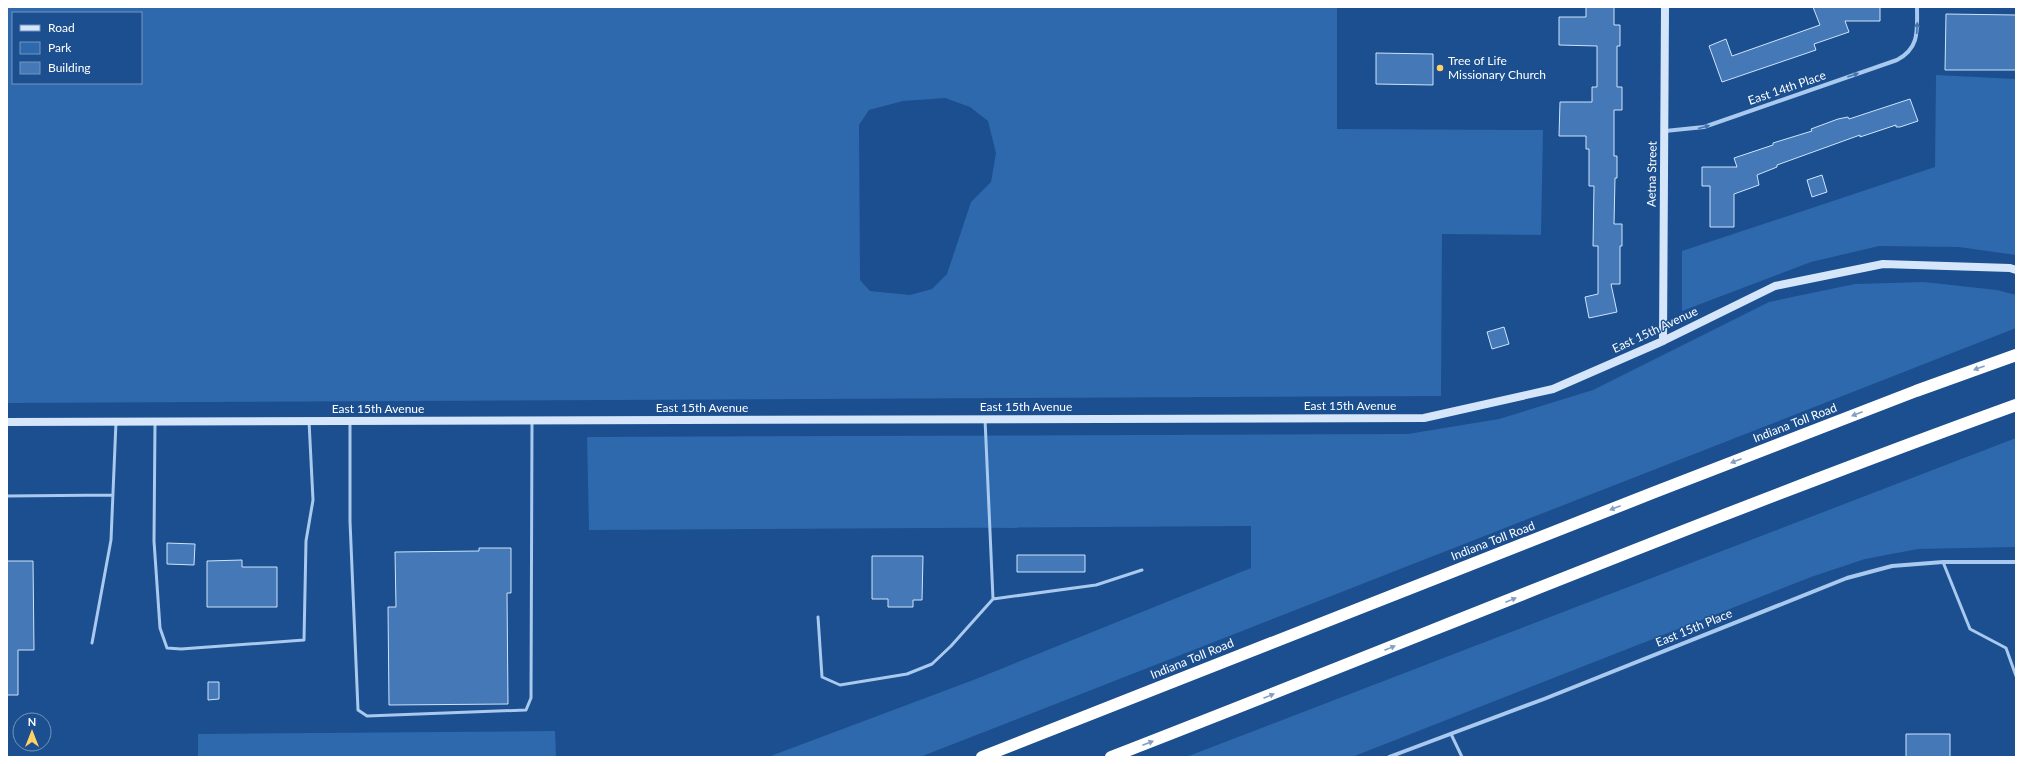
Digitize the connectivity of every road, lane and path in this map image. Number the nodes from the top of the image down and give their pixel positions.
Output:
1 (1665, 7) edge
2 (1917, 7) edge
3 (1665, 131) junction
4 (2016, 270) edge
5 (1663, 341) junction
6 (2016, 355) edge
7 (2016, 405) edge
8 (985, 419) junction
9 (309, 421) junction
10 (350, 421) junction
11 (532, 421) junction
12 (7, 422) edge
13 (116, 422) junction
14 (156, 422) junction
15 (113, 495) junction
16 (7, 496) edge
17 (1943, 562) junction
18 (2016, 562) edge
19 (1142, 570) dead end
20 (993, 599) junction
21 (818, 617) dead end
22 (92, 643) dead end
23 (2016, 676) edge
24 (1451, 734) junction
25 (982, 757) edge
26 (1111, 757) edge
27 (1389, 757) edge
28 (1462, 757) edge

1 - 3 street, Aetna Street
3 -> 2 street, East 14th Place
3 - 5 street, Aetna Street
4 - 5 street, East 15th Avenue
5 - 8 street, East 15th Avenue
6 -> 25 highway, Indiana Toll Road
26 -> 7 highway
8 - 11 street, East 15th Avenue
8 - 20 lane
9 - 10 street, East 15th Avenue
9 - 14 street, East 15th Avenue
9 - 14 lane
10 - 11 street, East 15th Avenue
10 - 11 lane
12 - 13 street, East 15th Avenue
13 - 14 street, East 15th Avenue
13 - 15 lane
15 - 16 lane
15 - 22 lane
17 - 18 street, East 15th Place
17 - 23 lane
17 - 24 street, East 15th Place
19 - 20 lane
20 - 21 lane
24 - 27 street, East 15th Place
24 - 28 lane

